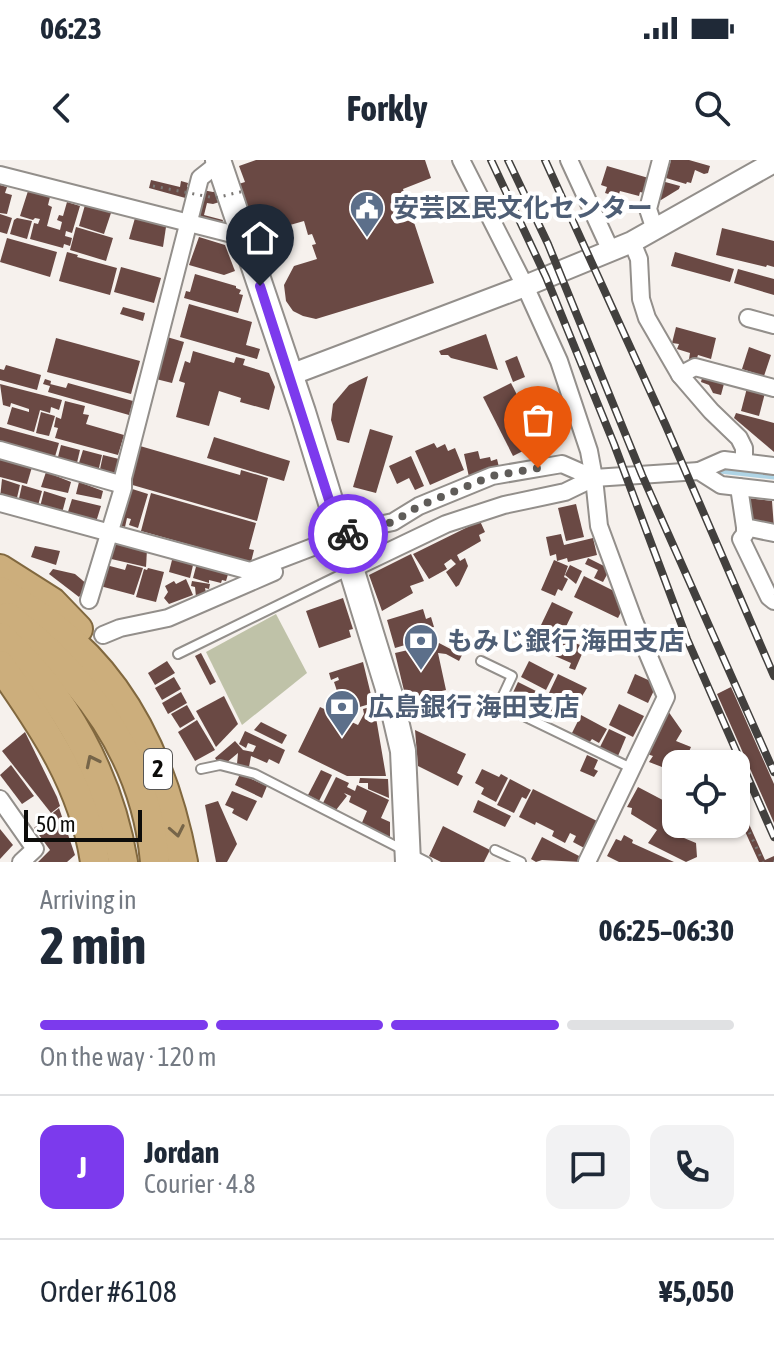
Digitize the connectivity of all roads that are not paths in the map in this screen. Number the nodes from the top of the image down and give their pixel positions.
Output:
1 (461, 160) edge
2 (569, 160) edge
3 (661, 160) edge
4 (218, 162) edge
5 (774, 162) edge
6 (0, 175) edge
7 (188, 223) junction
8 (655, 230) junction
9 (244, 237) junction
10 (632, 242) junction
11 (610, 249) junction
12 (525, 286) junction
13 (748, 318) dead end
14 (774, 325) edge
15 (290, 375) junction
16 (680, 375) junction
17 (774, 388) edge
18 (0, 450) edge
19 (744, 462) junction
20 (774, 466) edge
21 (699, 471) junction
22 (594, 478) junction
23 (123, 485) junction
24 (739, 487) junction
25 (774, 491) edge
26 (0, 503) edge
27 (745, 527) junction
28 (109, 532) junction
29 (774, 533) edge
30 (342, 551) junction
31 (0, 569) edge
32 (0, 591) edge
33 (89, 600) dead end
34 (774, 601) edge
35 (0, 610) edge
36 (0, 637) edge
37 (88, 653) junction
38 (178, 654) dead end
39 (481, 661) dead end
40 (0, 665) edge
41 (19, 681) edge
42 (99, 688) junction
43 (47, 710) junction
44 (632, 768) junction
45 (201, 769) dead end
46 (0, 799) edge
47 (495, 850) dead end
48 (415, 859) edge
49 (21, 862) edge
50 (95, 862) edge
51 (123, 862) edge
52 (155, 862) edge
53 (183, 862) edge
54 (521, 862) edge
55 (587, 862) edge

1 - 12 street
2 - 11 street
3 - 8 street
4 - 7 street
4 - 9 main road
5 - 8 street
6 - 7 street
7 - 9 street
7 - 23 street
8 - 10 street
9 - 15 main road
10 - 11 street
10 - 16 street
11 - 12 street
12 - 15 street
12 - 22 street
13 - 14 street
15 - 30 main road
16 - 17 street
16 - 19 street
18 - 23 street
19 - 20 street
19 - 21 street
21 - 22 street
21 - 24 street
22 - 30 street
22 - 30 street
22 - 44 street
23 - 28 street
24 - 25 street
24 - 27 street
26 - 28 street
27 - 29 street
27 - 34 street
28 - 30 street
28 - 33 street
30 - 37 street
30 - 38 lane
30 - 48 main road
31 - 37 highway
32 - 37 highway, 2
35 - 37 highway, 2
36 - 41 highway, 2
37 - 42 highway, 2
39 - 44 lane
40 - 41 highway, 2
41 - 43 highway, 2
42 - 52 highway, 2
42 -> 53 highway, 2
43 - 50 highway, 2
51 -> 43 highway, 2
44 - 55 street
45 - 48 lane
46 - 49 street
47 - 54 lane

